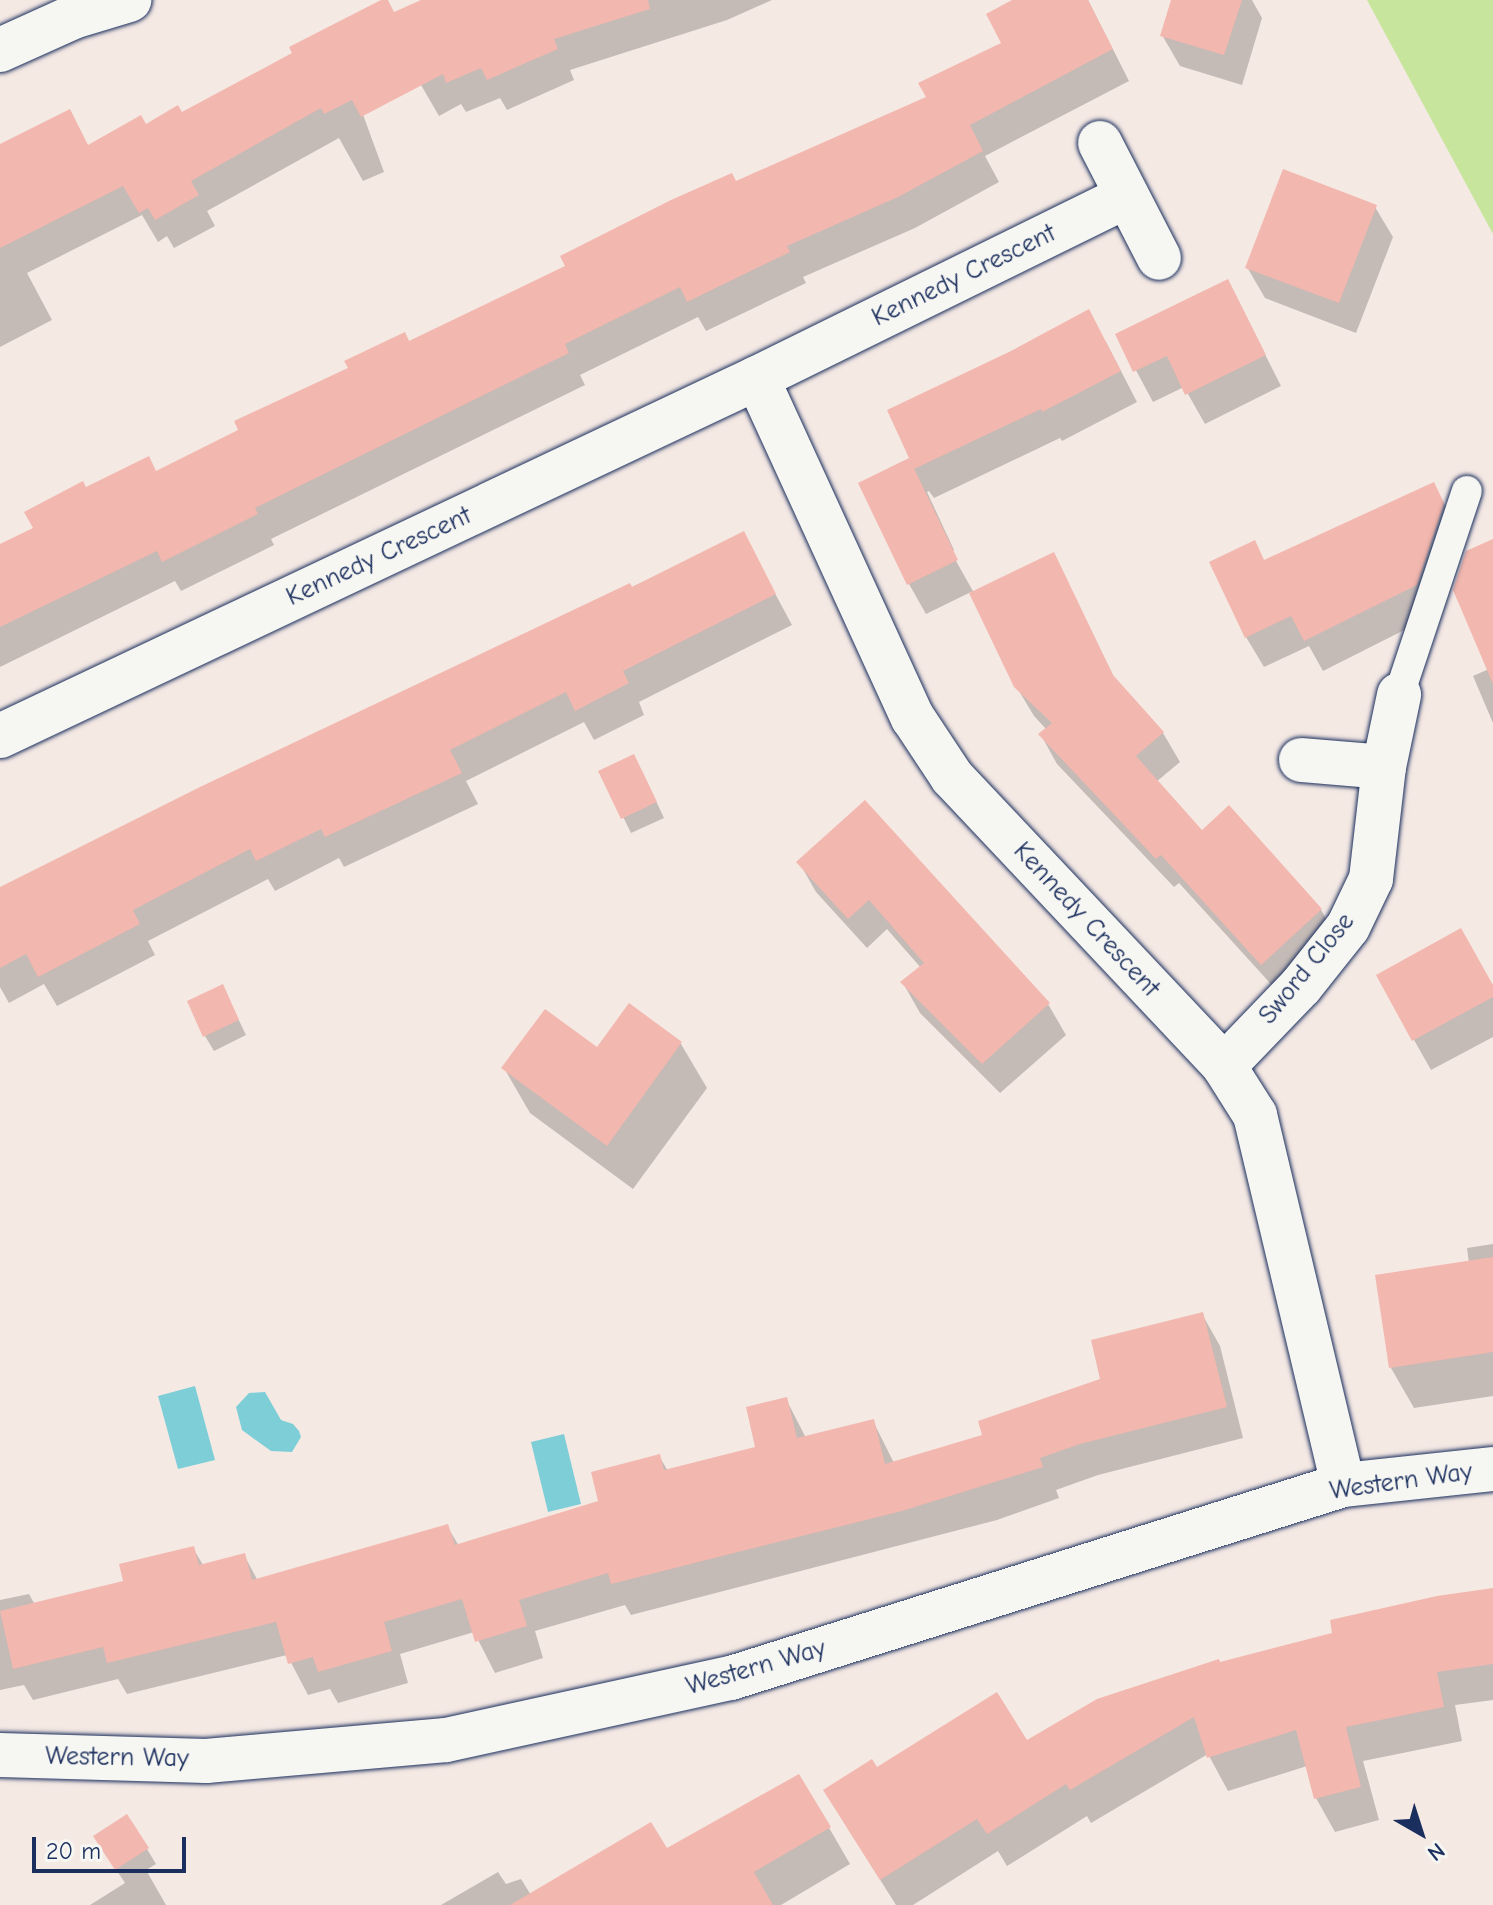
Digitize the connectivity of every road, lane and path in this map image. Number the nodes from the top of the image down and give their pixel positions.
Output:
1 (129, 0) edge
2 (0, 50) edge
3 (1100, 143) dead end
4 (1127, 196) junction
5 (1159, 258) dead end
6 (757, 378) junction
7 (1467, 491) dead end
8 (1399, 695) joint
9 (0, 736) edge
10 (1301, 760) dead end
11 (1384, 767) junction
12 (1224, 1066) junction
13 (1493, 1469) edge
14 (1343, 1485) junction
15 (0, 1755) edge

1 - 2 street
3 - 4 street
4 - 5 street
4 - 6 street, Kennedy Crescent
6 - 9 street, Kennedy Crescent
6 - 12 street, Kennedy Crescent
7 - 8 lane
8 - 11 street, Sword Close
10 - 11 street
11 - 12 street, Sword Close
12 - 14 street, Kennedy Crescent
13 - 14 street, Western Way
14 - 15 street, Western Way

